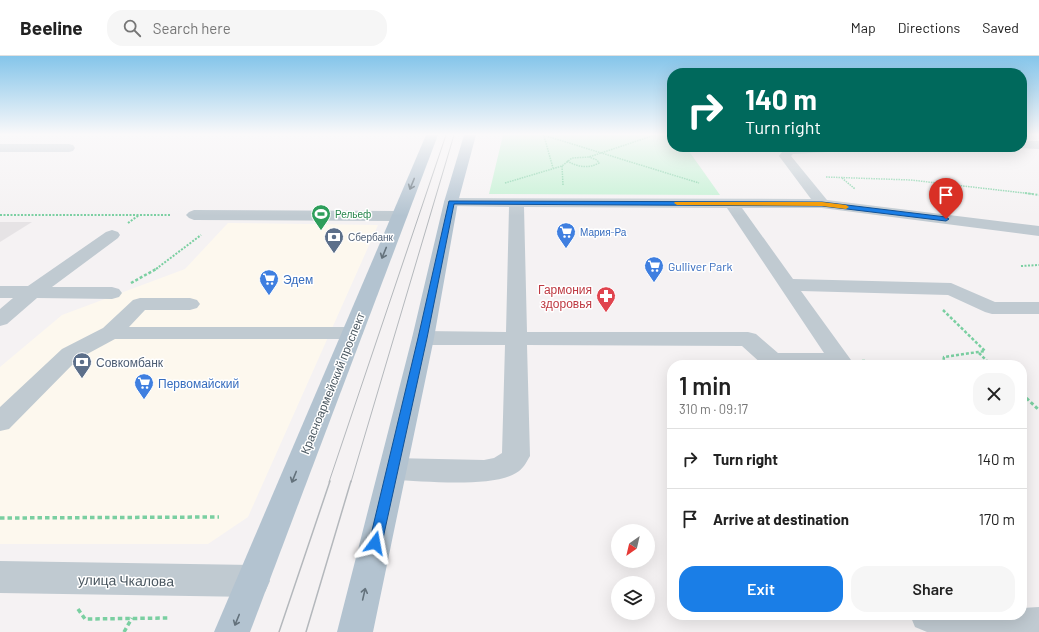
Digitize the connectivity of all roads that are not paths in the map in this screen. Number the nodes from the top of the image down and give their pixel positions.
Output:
1 (421, 162) edge
2 (462, 162) edge
3 (789, 162) edge
4 (451, 202) junction
5 (517, 202) junction
6 (731, 203) junction
7 (822, 204) junction
8 (194, 216) road end
9 (398, 216) junction
10 (1039, 231) edge
11 (112, 235) dead end
12 (787, 285) junction
13 (0, 292) edge
14 (31, 293) junction
15 (112, 293) road end
16 (190, 304) dead end
17 (1039, 308) edge
18 (0, 320) edge
19 (111, 333) junction
20 (352, 333) junction
21 (423, 338) junction
22 (517, 339) junction
23 (772, 360) edge
24 (840, 360) edge
25 (0, 422) edge
26 (393, 469) junction
27 (0, 577) edge
28 (253, 581) junction
29 (941, 620) edge
30 (1039, 625) edge
31 (232, 632) edge
32 (355, 632) edge

1 -> 9 main road, Красноармейский проспект
2 - 4 main road
3 - 7 street
4 - 5 street
4 - 21 main road
5 - 6 street
5 - 22 street
6 - 7 street
6 - 12 street
7 - 10 street
8 - 9 street
9 -> 20 main road, Красноармейский проспект
11 - 14 street
12 - 17 street
12 - 24 street
13 - 14 street
14 - 15 street
14 - 18 street
16 - 19 street
19 - 20 street
19 - 25 street
20 -> 28 main road, Красноармейский проспект
21 - 22 street
21 - 26 main road
22 - 23 street
22 - 26 street
32 -> 26 main road
27 - 28 street, улица Чкалова
28 -> 31 main road, Красноармейский проспект
29 - 30 street

